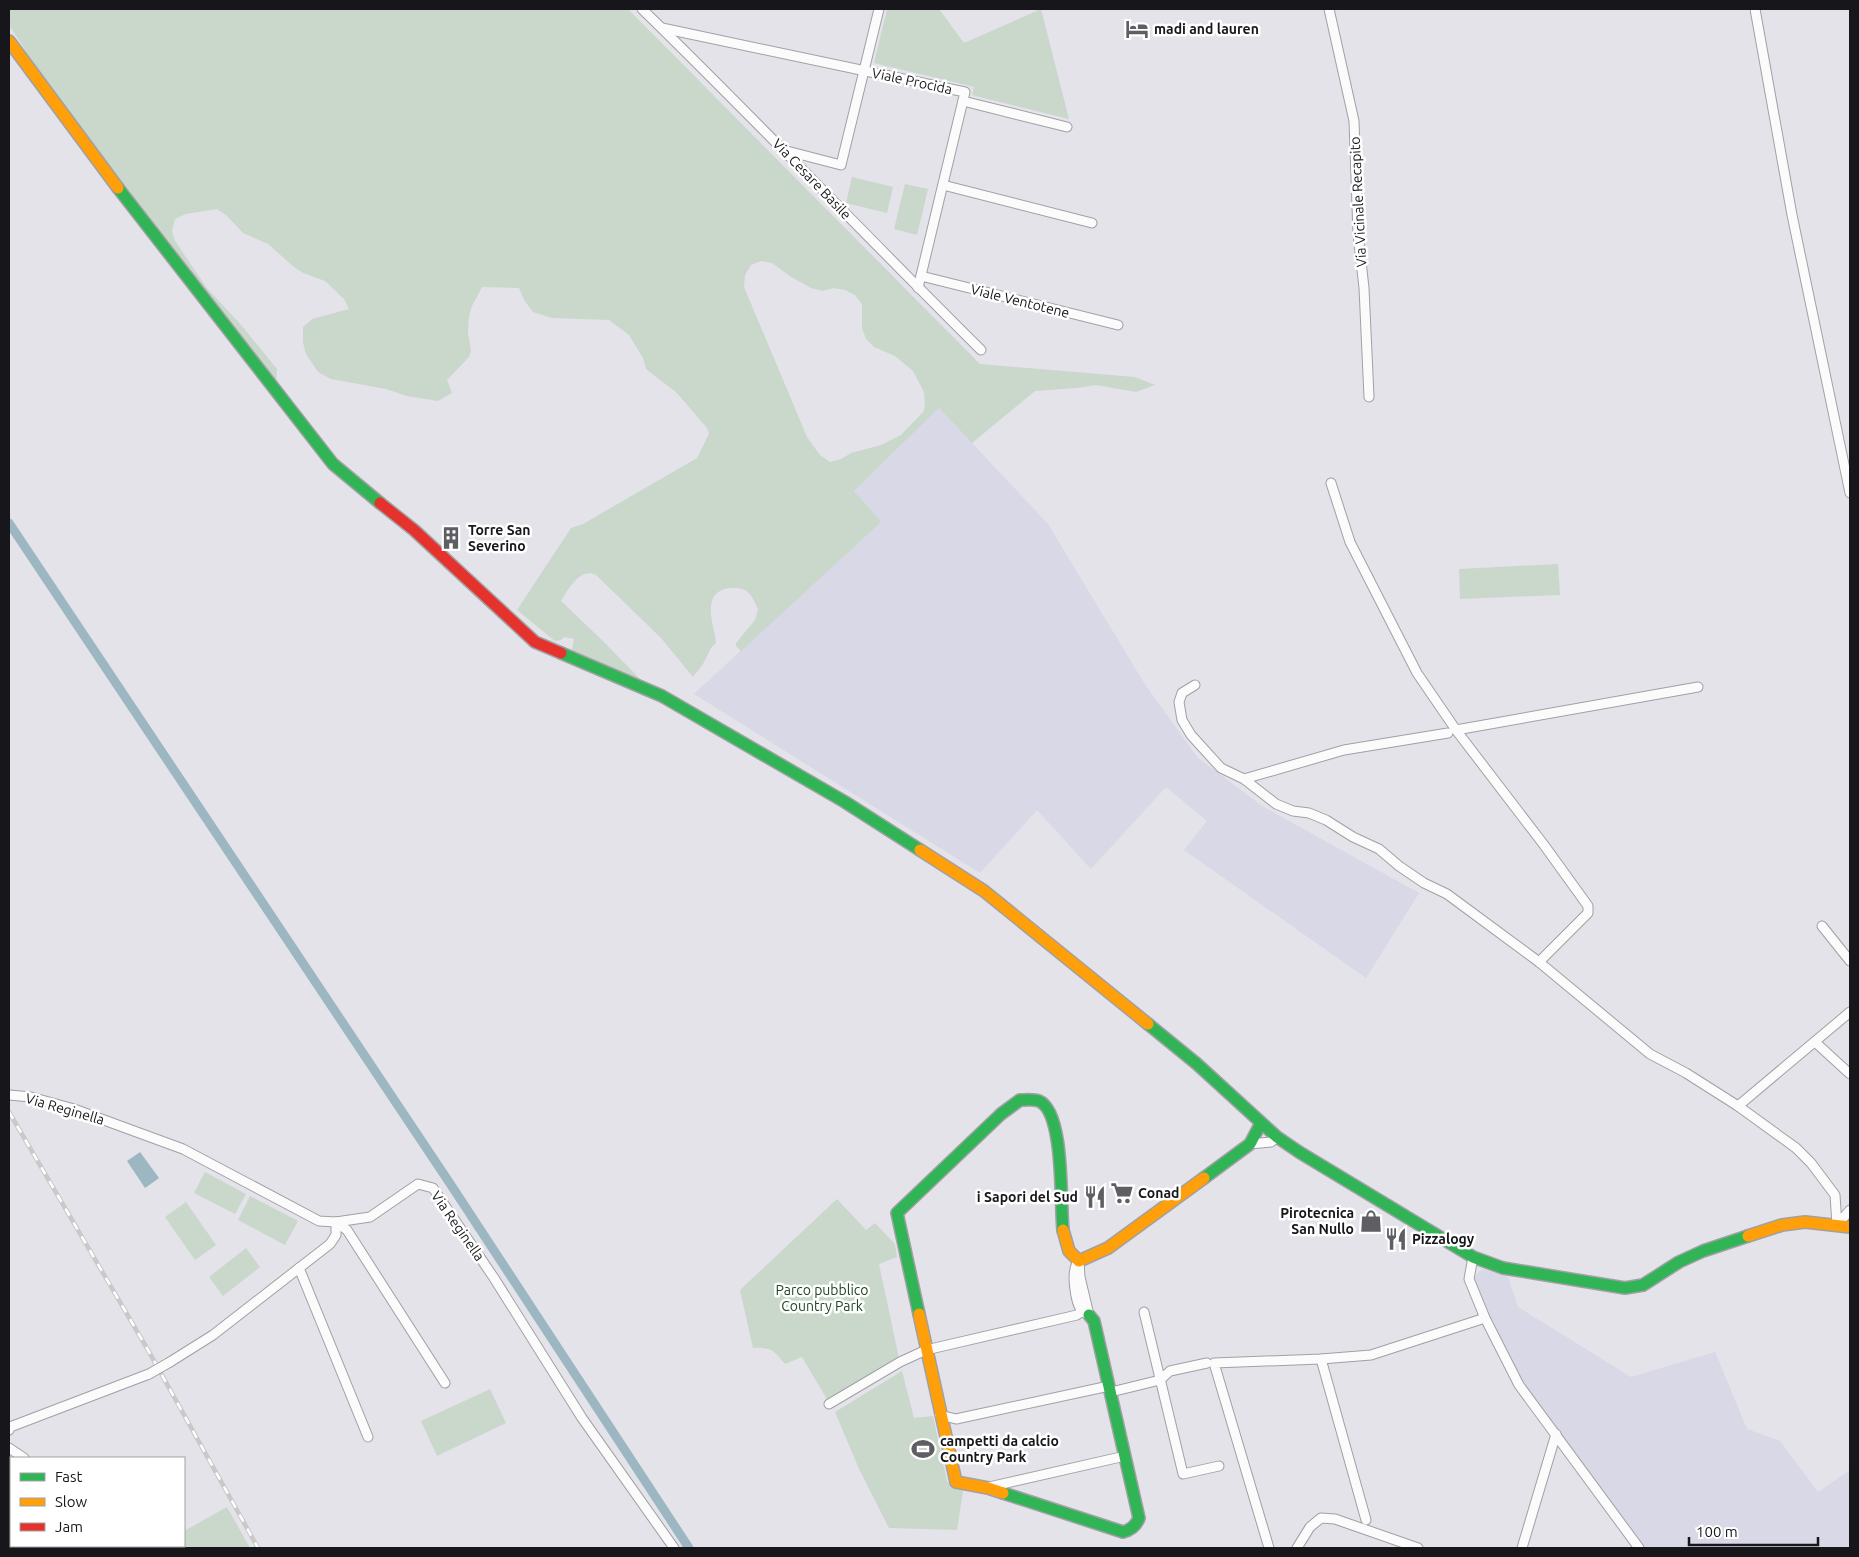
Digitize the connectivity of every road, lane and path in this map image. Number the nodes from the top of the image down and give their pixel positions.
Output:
1 (642, 9) edge
2 (879, 9) edge
3 (1328, 9) edge
4 (1755, 9) edge
5 (662, 28) junction
6 (9, 41) edge
7 (864, 70) junction
8 (963, 101) junction
9 (1067, 127) dead end
10 (786, 151) junction
11 (943, 185) junction
12 (1092, 223) dead end
13 (921, 276) junction
14 (918, 288) junction
15 (1118, 326) dead end
16 (981, 350) dead end
17 (1369, 397) dead end
18 (1331, 483) dead end
19 (1850, 492) edge
20 (1195, 685) dead end
21 (1698, 686) dead end
22 (1452, 731) junction
23 (1244, 778) junction
24 (1822, 926) dead end
25 (1850, 961) edge
26 (1539, 962) junction
27 (1850, 1012) edge
28 (1815, 1042) junction
29 (1850, 1074) edge
30 (9, 1095) edge
31 (1738, 1106) junction
32 (1261, 1123) junction
33 (1277, 1137) junction
34 (1250, 1144) junction
35 (1850, 1210) edge
36 (336, 1222) junction
37 (1837, 1225) junction
38 (1850, 1227) edge
39 (1473, 1257) junction
40 (1079, 1261) junction
41 (299, 1268) junction
42 (1144, 1312) dead end
43 (1086, 1313) junction
44 (1484, 1318) junction
45 (926, 1350) junction
46 (1322, 1359) junction
47 (1207, 1363) dead end
48 (1160, 1380) junction
49 (445, 1383) dead end
50 (1110, 1389) junction
51 (829, 1404) dead end
52 (940, 1415) junction
53 (9, 1430) edge
54 (1556, 1434) junction
55 (368, 1438) dead end
56 (9, 1448) edge
57 (1125, 1456) junction
58 (22, 1457) edge
59 (1219, 1466) dead end
60 (988, 1488) junction
61 (1366, 1520) dead end
62 (674, 1548) edge
63 (1269, 1548) edge
64 (1296, 1548) edge
65 (1418, 1548) edge
66 (1522, 1548) edge
67 (1639, 1548) edge

1 - 5 street, Via Cesare Basile
2 - 7 street
3 - 17 street, Via Vicinale Recapito
4 - 19 street
5 - 7 street, Viale Procida
5 - 10 street, Via Cesare Basile
6 - 32 street
7 - 8 street, Viale Procida
7 - 10 street
8 - 9 street
8 - 11 street, Viale Procida
10 - 14 street, Via Cesare Basile
11 - 12 street
11 - 13 street, Viale Procida
13 - 14 street, Viale Procida
13 - 15 street, Viale Ventotene
14 - 16 street, Via Cesare Basile
18 - 22 street
20 - 23 street
21 - 22 street
22 - 23 street
22 - 26 street
23 - 26 street
24 - 25 street
26 - 31 street
27 - 28 street
28 - 29 street
28 - 31 street
30 - 36 street, Via Reginella
31 - 37 street
32 - 33 street
32 - 34 street
33 - 34 street
33 - 39 street
34 - 40 street
35 - 37 street
36 - 41 street
36 - 49 street
36 - 62 street, Via Reginella
37 - 38 street
37 - 39 street
39 - 44 street
40 - 43 street
40 - 45 street
41 - 53 street, bridge
41 - 55 street
42 - 48 street
43 - 45 street
43 - 50 street
44 - 46 street
44 - 54 street
45 - 51 street
45 - 52 street
46 - 61 street
46 - 63 street
47 - 48 street
48 - 50 street
48 - 59 street
50 - 52 street
50 - 57 street
52 - 60 street
54 - 66 street
54 - 67 street
56 - 58 street
57 - 60 street
57 - 60 street
64 - 65 street

